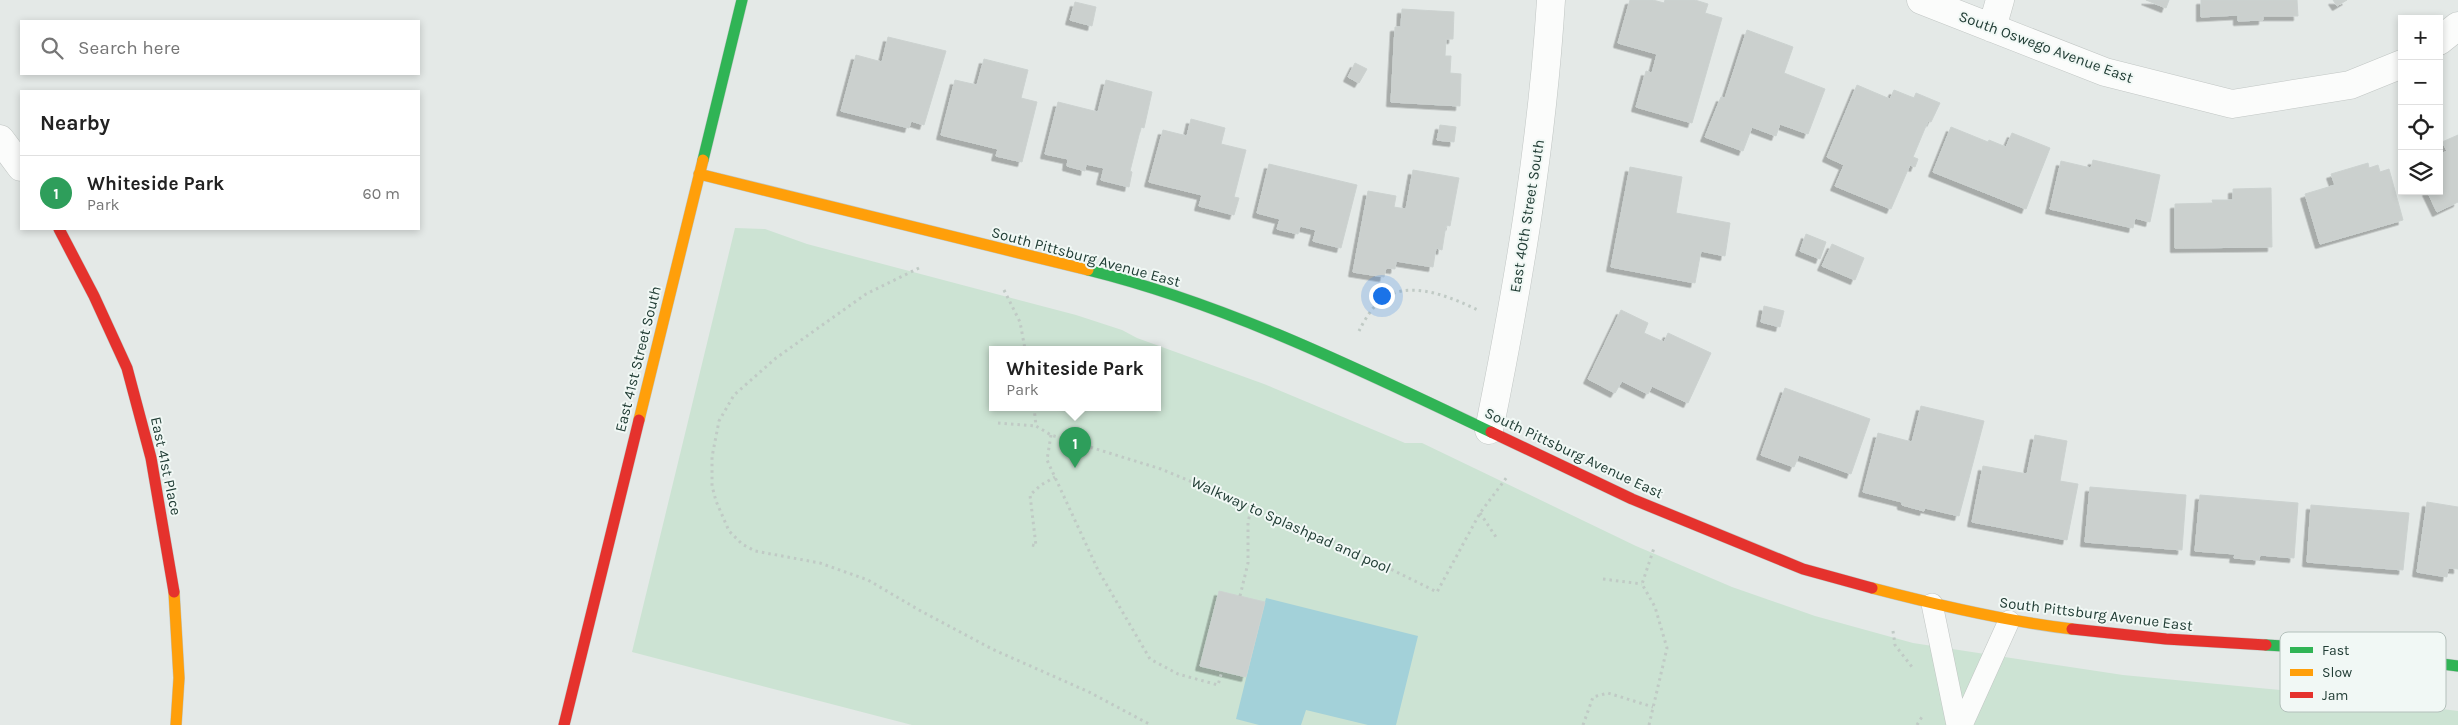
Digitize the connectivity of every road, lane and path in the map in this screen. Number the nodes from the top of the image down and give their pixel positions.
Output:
1 (742, 0) edge
2 (1551, 0) edge
3 (1921, 0) edge
4 (2000, 0) edge
5 (2458, 26) edge
6 (1992, 28) junction
7 (2443, 38) edge
8 (2398, 66) edge
9 (0, 140) edge
10 (20, 166) edge
11 (698, 174) junction
12 (60, 230) edge
13 (919, 268) dead end
14 (1004, 290) dead end
15 (1510, 326) junction
16 (1024, 346) edge
17 (1344, 362) junction
18 (1034, 411) edge
19 (998, 423) dead end
20 (1036, 426) junction
21 (1489, 430) junction
22 (1052, 435) junction
23 (1055, 477) junction
24 (1507, 477) dead end
25 (1252, 506) junction
26 (1480, 513) junction
27 (1496, 537) dead end
28 (1032, 545) dead end
29 (1654, 548) dead end
30 (1604, 579) dead end
31 (1642, 584) junction
32 (1240, 596) dead end
33 (1932, 604) junction
34 (2009, 620) junction
35 (1893, 631) dead end
36 (2280, 646) edge
37 (1222, 671) dead end
38 (1913, 671) dead end
39 (1653, 706) junction
40 (1926, 711) dead end
41 (176, 725) edge
42 (564, 725) edge
43 (1151, 725) edge
44 (1583, 725) edge
45 (1649, 725) edge
46 (1917, 725) edge
47 (1957, 725) edge
48 (1962, 725) edge

1 - 11 street, East 41st Street South
2 - 15 street, East 40th Street South
3 - 6 street, South Oswego Avenue East
4 - 6 street
5 - 7 street
6 - 8 street, South Oswego Avenue East
9 - 10 street
11 - 17 street, South Pittsburg Avenue East
11 - 42 street, East 41st Street South
12 - 41 street, East 41st Place
13 - 43 path
14 - 16 path
15 - 17 path
15 - 21 street, East 40th Street South
17 - 21 street, South Pittsburg Avenue East
18 - 20 path
19 - 20 path
20 - 22 path, Walkway to Splashpad and pool
21 - 33 street, South Pittsburg Avenue East
22 - 23 path
22 - 25 path, Walkway to Splashpad and pool
23 - 28 path
23 - 37 path
24 - 26 path, Walkway to Splashpad and pool
25 - 26 path, Walkway to Splashpad and pool
25 - 32 path
26 - 27 path
29 - 31 path
30 - 31 path
31 - 39 path
33 - 34 street, South Pittsburg Avenue East
33 - 47 lane
34 - 36 street, South Pittsburg Avenue East
34 - 48 lane
35 - 38 path
39 - 44 path
39 - 45 path
40 - 46 path

